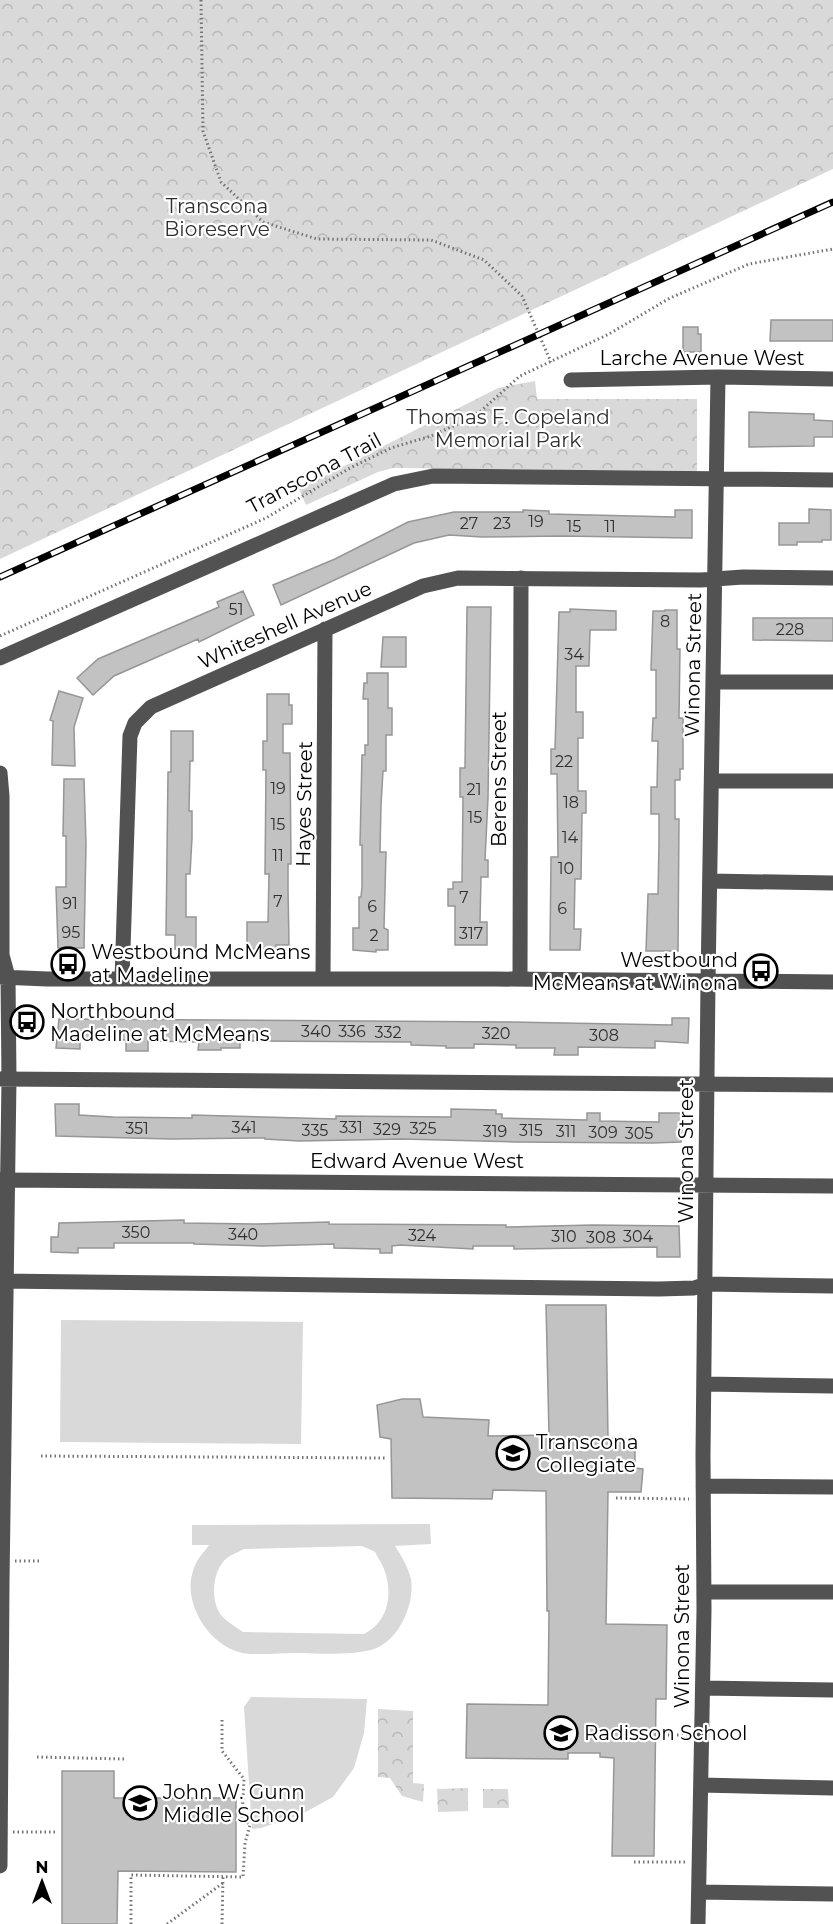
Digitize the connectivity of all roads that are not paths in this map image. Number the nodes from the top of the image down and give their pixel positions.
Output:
1 (718, 378) junction
2 (571, 380) dead end
3 (833, 380) edge
4 (716, 480) junction
5 (833, 480) edge
6 (521, 578) junction
7 (833, 578) edge
8 (715, 579) junction
9 (325, 629) junction
10 (0, 658) edge
11 (715, 681) junction
12 (833, 682) edge
13 (0, 773) edge
14 (713, 781) junction
15 (833, 781) edge
16 (710, 881) junction
17 (833, 883) edge
18 (4, 977) edge
19 (122, 979) junction
20 (323, 979) junction
21 (520, 979) junction
22 (708, 981) junction
23 (833, 982) edge
24 (5, 1079) edge
25 (707, 1084) junction
26 (833, 1085) edge
27 (4, 1180) edge
28 (707, 1184) junction
29 (833, 1186) edge
30 (4, 1281) edge
31 (706, 1284) junction
32 (833, 1286) edge
33 (2, 1384) edge
34 (705, 1384) junction
35 (833, 1386) edge
36 (2, 1482) edge
37 (833, 1488) edge
38 (703, 1492) junction
39 (1, 1583) edge
40 (704, 1592) junction
41 (833, 1592) edge
42 (0, 1684) edge
43 (703, 1688) junction
44 (833, 1690) edge
45 (701, 1785) junction
46 (833, 1788) edge
47 (0, 1790) edge
48 (0, 1832) edge
49 (0, 1866) edge
50 (699, 1892) junction
51 (833, 1894) edge
52 (699, 1924) edge

1 - 2 street, Larche Avenue West
1 - 3 street, Larche Avenue West
1 - 4 street, Winona Street
4 - 5 street
4 - 8 street, Winona Street
4 - 10 street
6 - 8 street, Whiteshell Avenue
6 - 9 street, Whiteshell Avenue
6 - 21 street, Berens Street
7 - 8 street, Whiteshell Avenue
8 - 11 street, Winona Street
9 - 19 street, Whiteshell Avenue
9 - 20 street, Hayes Street
11 - 12 street
11 - 14 street, Winona Street
13 - 18 street
14 - 15 street
14 - 16 street, Winona Street
16 - 17 street
16 - 22 street, Winona Street
18 - 19 street
18 - 24 street
19 - 20 street
20 - 21 street
21 - 22 street
22 - 23 street
22 - 25 street, Winona Street
24 - 25 street
24 - 27 street
25 - 26 street
25 - 28 street, Winona Street
27 - 28 street, Edward Avenue West
27 - 30 street
28 - 29 street, Edward Avenue West
28 - 31 street, Winona Street
30 - 31 street
30 - 33 street
31 - 32 street
31 - 34 street, Winona Street
33 - 36 street
34 - 35 street
34 - 38 street, Winona Street
36 - 39 street
37 - 38 street
38 - 40 street, Winona Street
39 - 42 street
40 - 41 street
40 - 43 street, Winona Street
42 - 47 street
43 - 44 street
43 - 45 street, Winona Street
45 - 46 street
45 - 50 street, Winona Street
47 - 48 street
48 - 49 street
50 - 51 street
50 - 52 street, Winona Street

